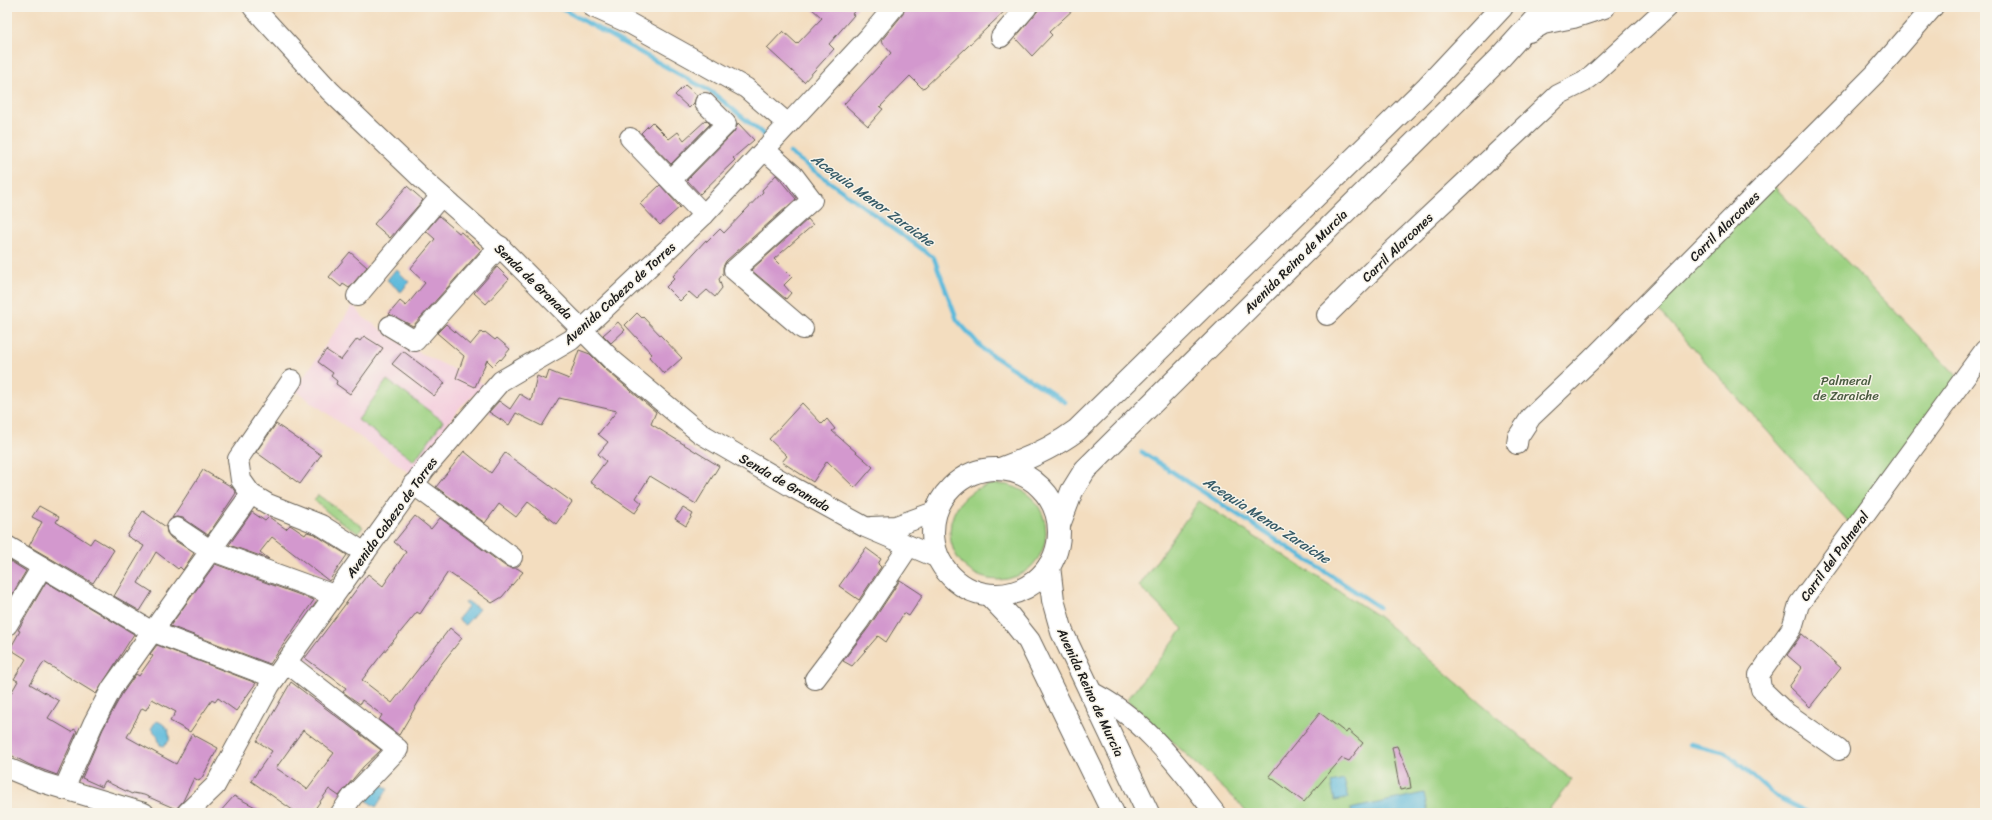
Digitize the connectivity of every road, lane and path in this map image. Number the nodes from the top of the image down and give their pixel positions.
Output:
1 (253, 7) edge
2 (593, 7) edge
3 (894, 7) edge
4 (1027, 7) edge
5 (1502, 7) edge
6 (1546, 7) edge
7 (1604, 7) edge
8 (1666, 7) edge
9 (1933, 7) edge
10 (630, 14) edge
11 (1001, 37) dead end
12 (1520, 37) junction
13 (705, 104) dead end
14 (788, 124) junction
15 (630, 138) dead end
16 (765, 150) junction
17 (671, 180) junction
18 (442, 196) junction
19 (704, 215) junction
20 (500, 246) junction
21 (357, 296) dead end
22 (1327, 315) dead end
23 (390, 326) dead end
24 (582, 329) junction
25 (803, 329) dead end
26 (1985, 350) edge
27 (292, 380) dead end
28 (1517, 444) dead end
29 (1000, 469) junction
30 (413, 484) junction
31 (251, 494) junction
32 (936, 510) junction
33 (1059, 525) junction
34 (865, 527) junction
35 (176, 528) dead end
36 (7, 546) edge
37 (909, 546) junction
38 (210, 550) junction
39 (364, 553) junction
40 (512, 557) dead end
41 (938, 558) junction
42 (1049, 566) junction
43 (42, 567) junction
44 (334, 595) junction
45 (989, 595) junction
46 (7, 625) edge
47 (151, 631) junction
48 (286, 662) junction
49 (275, 678) junction
50 (815, 678) dead end
51 (1089, 691) junction
52 (1839, 750) dead end
53 (7, 768) edge
54 (64, 789) junction
55 (144, 813) edge
56 (187, 813) edge
57 (341, 813) edge
58 (1112, 813) edge
59 (1148, 813) edge
60 (1215, 813) edge

1 - 18 street, Senda de Granada
2 - 10 street
3 - 14 street, Avenida Cabezo de Torres
4 - 11 street
5 - 29 main road
6 - 12 main road, Avenida Reino de Murcia
7 - 12 main road
8 - 22 street, Carril Alarcones
9 - 28 street, Carril Alarcones
10 - 14 street
12 - 33 main road, Avenida Reino de Murcia
13 - 17 street
14 - 16 street, Avenida Cabezo de Torres
15 - 17 street
16 - 19 street, Avenida Cabezo de Torres
16 - 25 street
17 - 19 street
18 - 20 street, Senda de Granada
18 - 21 street
19 - 24 street, Avenida Cabezo de Torres
20 - 23 street
20 - 24 street, Senda de Granada
24 - 30 street, Avenida Cabezo de Torres
24 - 34 street, Senda de Granada
26 - 52 street, Carril del Palmeral
27 - 31 street
29 - 32 main road
29 - 33 main road
30 - 39 street, Avenida Cabezo de Torres
30 - 40 street
31 - 38 street
31 - 39 street
32 - 34 street
32 - 41 main road
33 - 42 main road
34 - 37 street, Senda de Granada
35 - 38 street
36 - 43 street
37 - 41 street, Senda de Granada
37 - 50 street
38 - 44 street
38 - 47 street
39 - 44 street, Avenida Cabezo de Torres
41 - 45 main road
42 - 45 main road
42 - 51 main road, Avenida Reino de Murcia
43 - 46 street
43 - 47 street
44 - 48 street, Avenida Cabezo de Torres
45 - 58 main road
47 - 49 street
47 - 54 street
48 - 49 street, Avenida Cabezo de Torres
48 - 57 street
49 - 56 street, Avenida Cabezo de Torres
51 - 59 main road, Avenida Reino de Murcia
51 - 60 street
53 - 54 street
54 - 55 street

